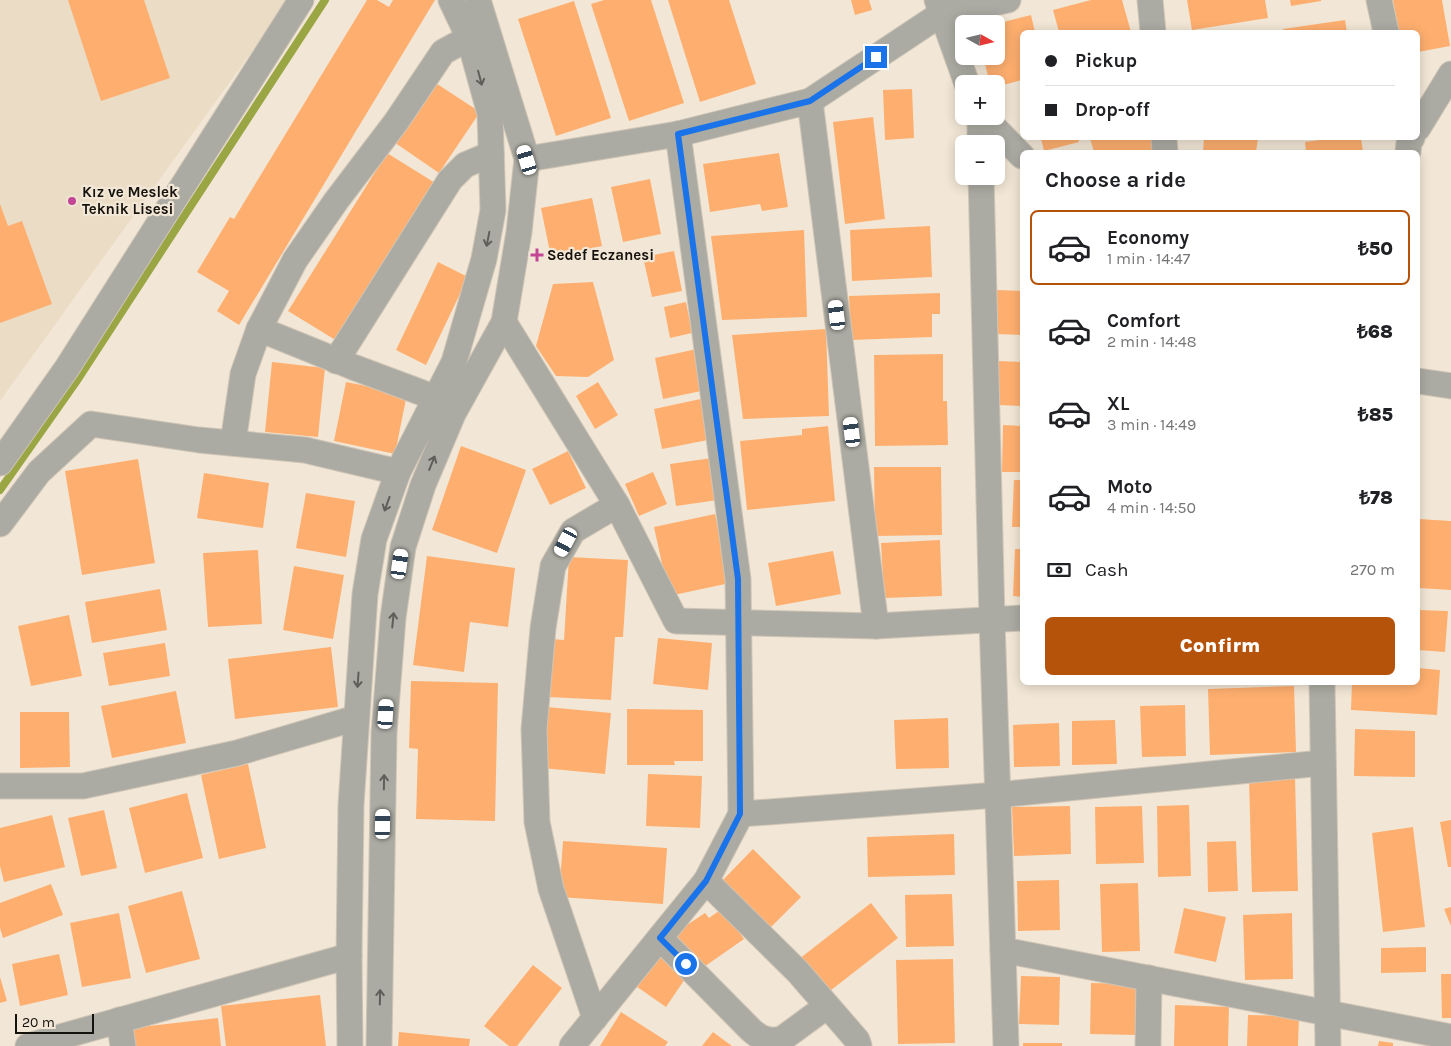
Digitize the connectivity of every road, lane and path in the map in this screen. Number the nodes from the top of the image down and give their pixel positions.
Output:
1 (301, 0) edge
2 (451, 0) edge
3 (478, 0) edge
4 (1008, 0) edge
5 (1150, 0) edge
6 (1379, 0) edge
7 (939, 7) edge
8 (1153, 30) edge
9 (1386, 30) edge
10 (469, 38) junction
11 (1451, 74) edge
12 (964, 75) edge
13 (810, 101) junction
14 (991, 125) edge
15 (1420, 125) edge
16 (678, 134) junction
17 (491, 154) junction
18 (1020, 154) edge
19 (527, 160) junction
20 (981, 185) edge
21 (504, 322) junction
22 (259, 329) junction
23 (336, 361) junction
24 (1420, 382) edge
25 (1451, 386) edge
26 (436, 398) junction
27 (233, 443) junction
28 (0, 464) edge
29 (398, 472) junction
30 (617, 505) junction
31 (0, 524) edge
32 (1020, 618) edge
33 (992, 620) junction
34 (738, 622) junction
35 (876, 626) junction
36 (1322, 685) edge
37 (356, 718) junction
38 (1322, 763) junction
39 (0, 786) edge
40 (997, 795) junction
41 (740, 814) junction
42 (706, 881) junction
43 (660, 938) junction
44 (1003, 950) junction
45 (349, 956) junction
46 (1149, 978) junction
47 (827, 1006) junction
48 (1327, 1013) junction
49 (594, 1018) junction
50 (119, 1020) junction
51 (1451, 1037) edge
52 (28, 1046) edge
53 (123, 1046) edge
54 (350, 1046) edge
55 (379, 1046) edge
56 (572, 1046) edge
57 (859, 1046) edge
58 (1006, 1046) edge
59 (1148, 1046) edge
60 (1328, 1046) edge

1 - 28 street
2 - 10 street
3 - 19 street
4 - 7 street
5 - 8 street
6 - 9 street
7 - 12 street
7 - 13 street
10 -> 17 street
10 - 22 street
11 - 15 street
13 - 16 street
13 - 35 street
14 - 18 street
16 - 19 street
16 - 34 street
17 - 23 street
17 -> 26 street
19 - 21 street
20 - 33 street
21 - 30 street
55 -> 21 street
22 - 23 street
22 - 27 street
23 - 26 street
24 - 25 street
26 - 29 street
27 - 29 street
27 - 31 street
29 -> 37 street
30 - 34 street
30 - 49 street
32 - 33 street
33 - 35 street
33 - 40 street
34 - 35 street
34 - 41 street
36 - 38 street
37 - 39 street
37 - 45 street
38 - 40 street
38 - 48 street
40 - 41 street
40 - 44 street
41 - 42 street
42 - 43 street
42 - 47 street
43 - 47 street
43 - 49 street
44 - 46 street
44 - 58 street
45 - 50 street
45 - 54 street
46 - 48 street
46 - 59 street
47 - 57 street
48 - 51 street
48 - 60 street
49 - 56 street
50 - 52 street
50 - 53 street

